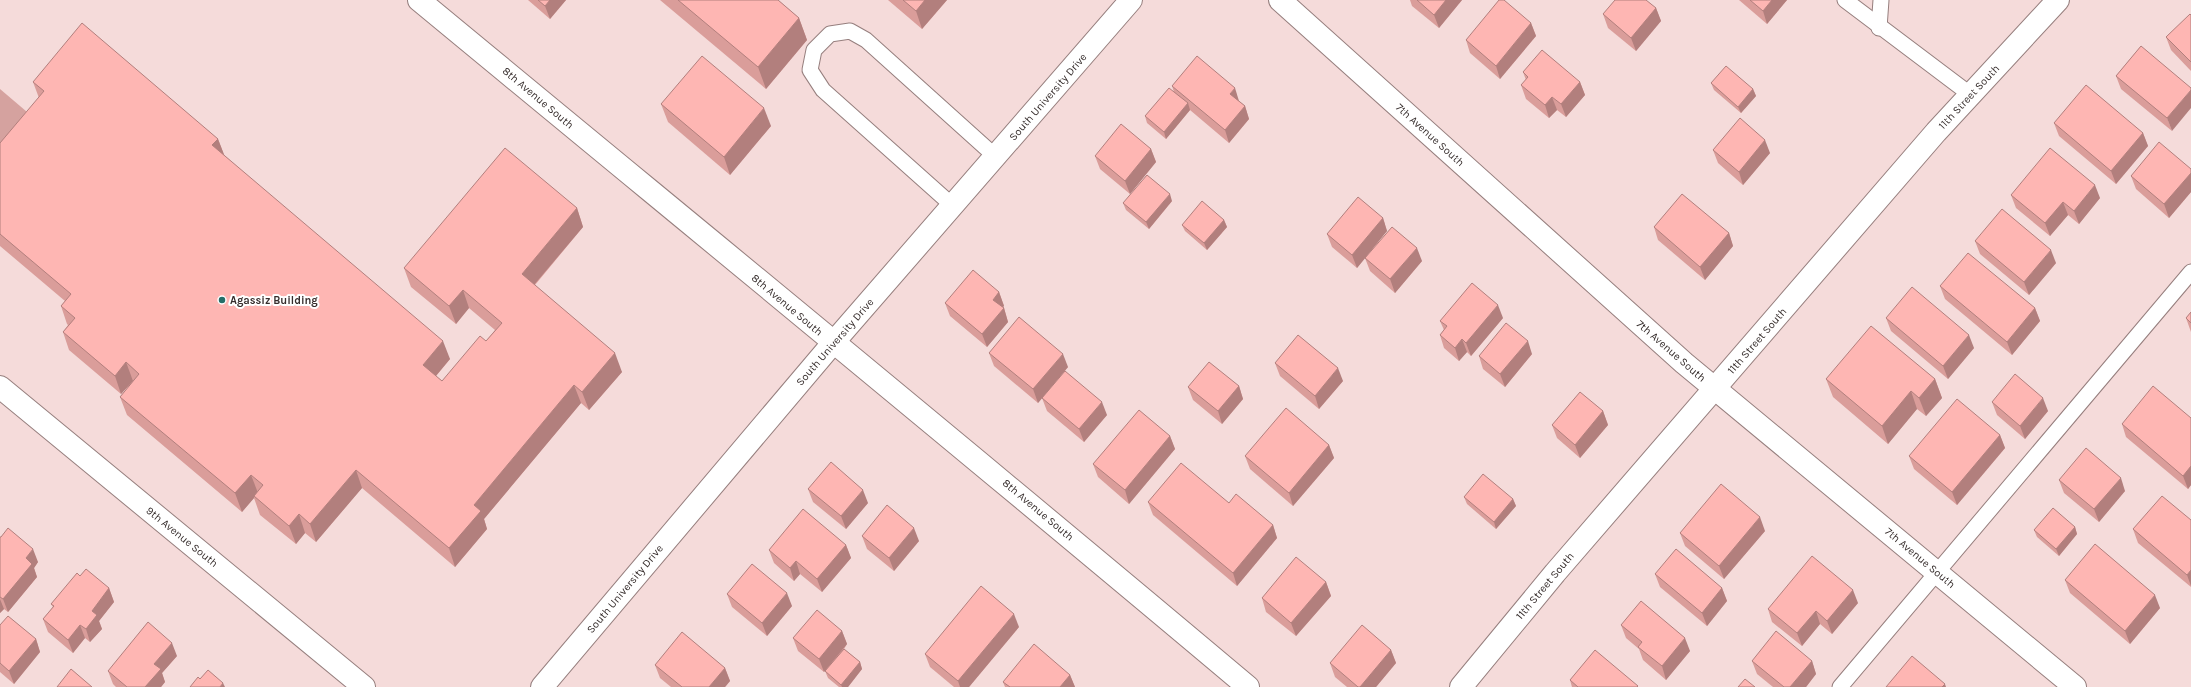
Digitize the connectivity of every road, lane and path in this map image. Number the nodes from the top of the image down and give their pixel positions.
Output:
1 (419, 0) edge
2 (1131, 0) edge
3 (1280, 0) edge
4 (1846, 0) edge
5 (1881, 0) edge
6 (2058, 0) edge
7 (1879, 28) junction
8 (1971, 95) junction
9 (996, 157) junction
10 (953, 206) junction
11 (2191, 272) edge
12 (833, 343) junction
13 (0, 387) edge
14 (1716, 389) junction
15 (1937, 573) junction
16 (364, 687) edge
17 (542, 687) edge
18 (1248, 687) edge
19 (1461, 687) edge
20 (1840, 687) edge
21 (2075, 687) edge

1 - 12 street, 8th Avenue South
2 - 9 street, South University Drive
3 - 14 street, 7th Avenue South
4 - 7 lane
5 - 7 lane
6 - 8 street, 11th Street South
7 - 8 lane
8 - 14 street, 11th Street South
9 - 10 street, South University Drive
9 - 10 lane
10 - 12 street, South University Drive
11 - 15 lane
12 - 17 street, South University Drive
12 - 18 street, 8th Avenue South
13 - 16 street, 9th Avenue South
14 - 15 street, 7th Avenue South
14 - 19 street, 11th Street South
15 - 20 lane
15 - 21 street, 7th Avenue South

